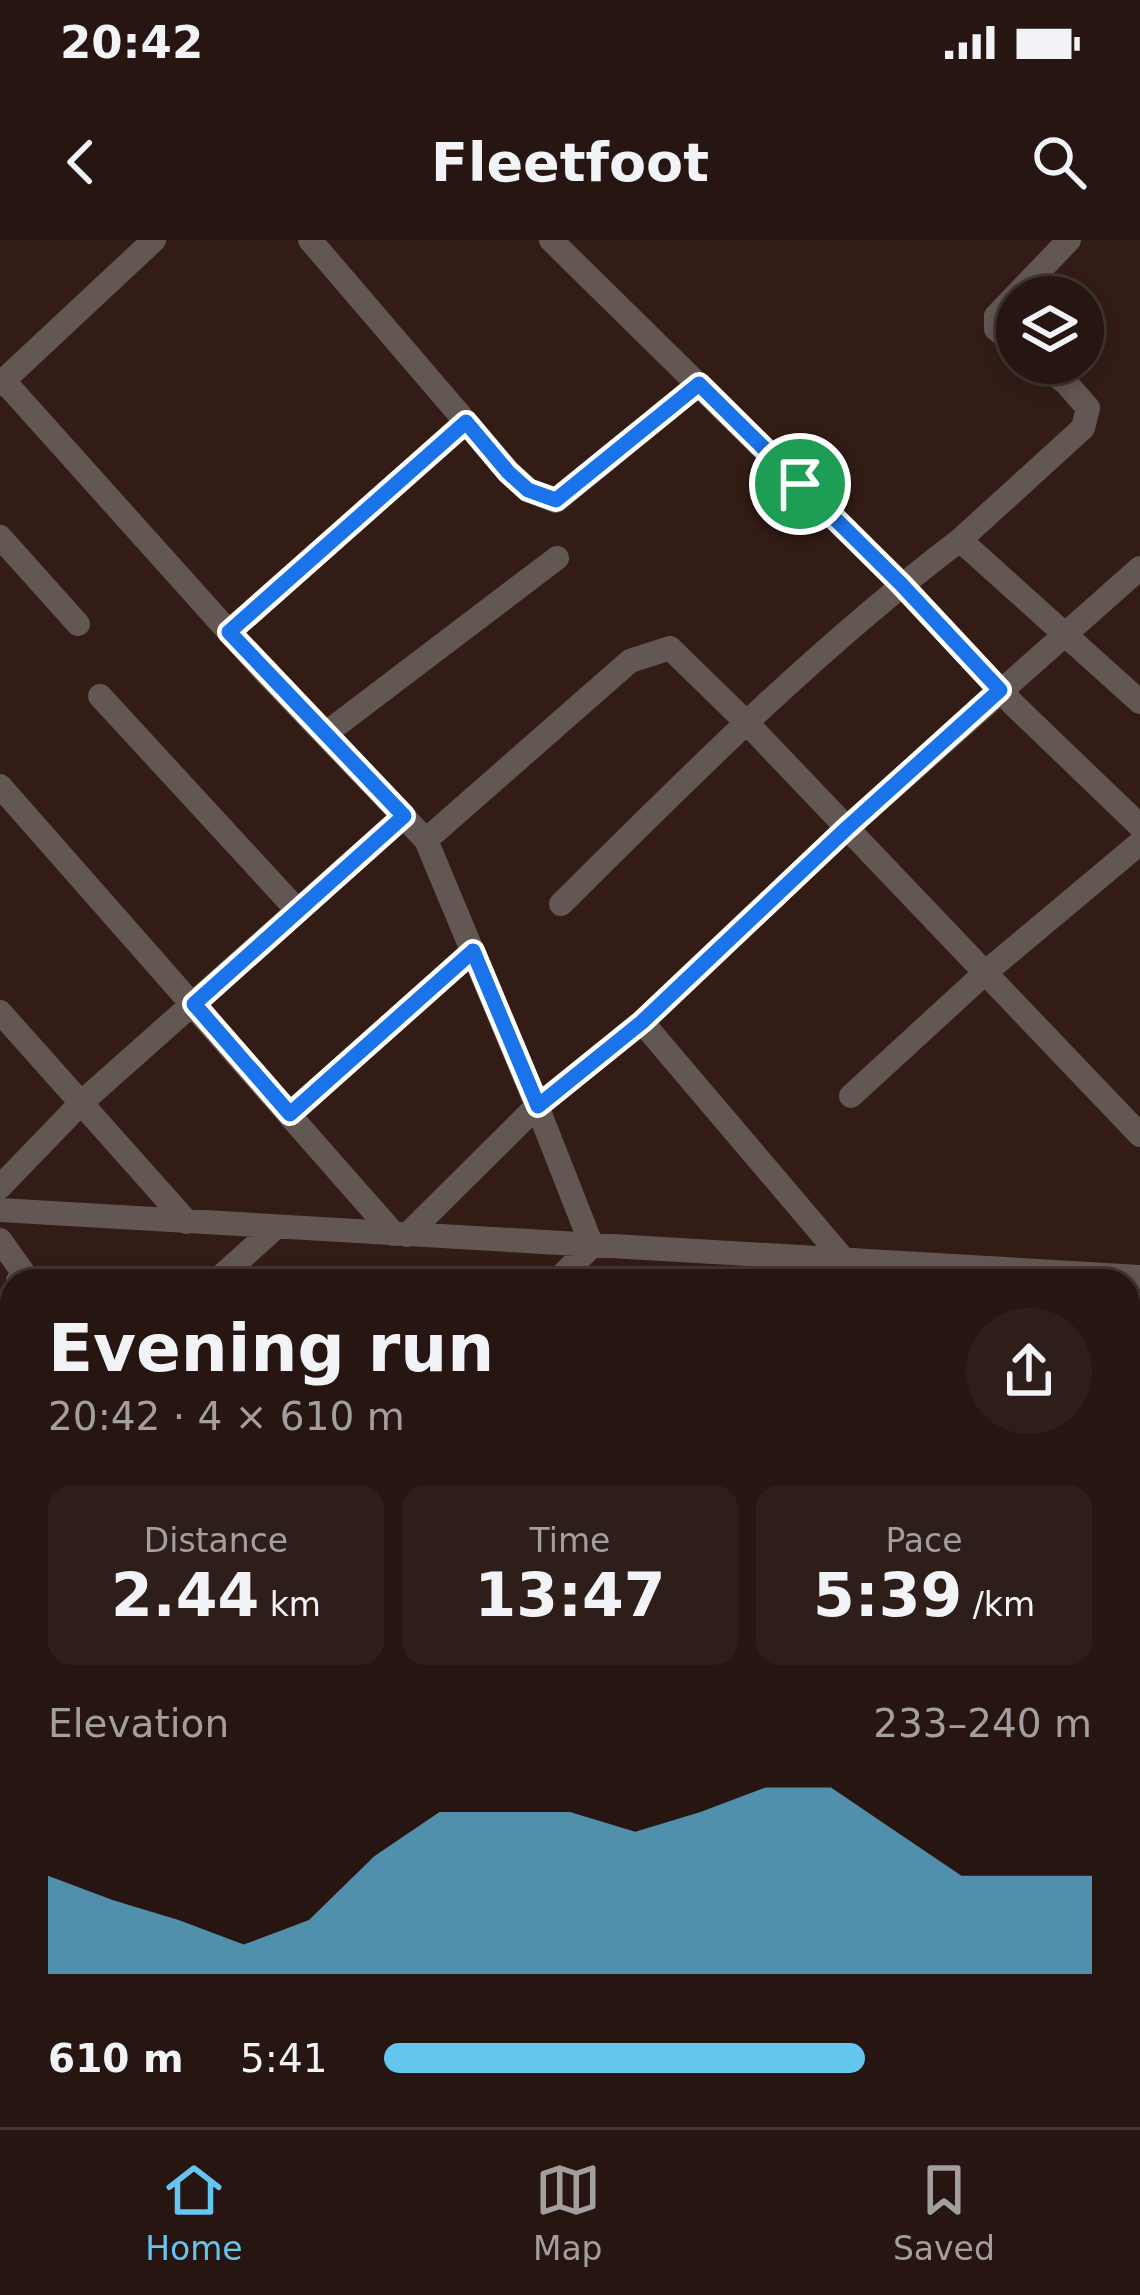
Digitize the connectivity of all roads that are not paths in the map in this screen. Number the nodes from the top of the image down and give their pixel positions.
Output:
1 (154, 240) edge
2 (310, 240) edge
3 (551, 240) edge
4 (1069, 240) edge
5 (1034, 276) edge
6 (2, 382) edge
7 (699, 384) junction
8 (1067, 384) edge
9 (466, 422) junction
10 (0, 537) edge
11 (960, 539) junction
12 (557, 558) dead end
13 (1140, 568) edge
14 (901, 584) junction
15 (78, 624) dead end
16 (229, 632) junction
17 (1064, 634) junction
18 (1000, 690) junction
19 (100, 696) dead end
20 (1140, 702) edge
21 (746, 722) junction
22 (325, 734) junction
23 (0, 786) edge
24 (404, 816) junction
25 (1140, 826) edge
26 (847, 828) junction
27 (426, 839) junction
28 (1140, 843) edge
29 (561, 904) dead end
30 (298, 911) junction
31 (473, 951) junction
32 (986, 972) junction
33 (194, 1004) junction
34 (0, 1012) edge
35 (642, 1022) junction
36 (851, 1096) dead end
37 (81, 1103) junction
38 (538, 1106) junction
39 (290, 1114) junction
40 (1140, 1135) edge
41 (0, 1187) edge
42 (0, 1210) edge
43 (187, 1222) junction
44 (277, 1227) junction
45 (400, 1234) junction
46 (0, 1240) edge
47 (592, 1246) junction
48 (830, 1267) edge
49 (21, 1269) edge
50 (230, 1269) edge
51 (568, 1269) edge
52 (892, 1269) edge

1 - 6 street
2 - 9 street
3 - 7 street
4 - 5 street
6 - 16 street
7 - 9 street
7 - 14 street
8 - 11 street
9 - 16 street
10 - 15 street
11 - 14 street
11 - 17 street
12 - 22 street
13 - 17 street
14 - 18 street
14 - 21 street
16 - 22 street
17 - 18 street
17 - 20 street
18 - 25 street
18 - 26 street
19 - 30 street
21 - 26 street
21 - 27 street
21 - 29 street
22 - 24 street
23 - 33 street
24 - 27 street
24 - 30 street
26 - 32 street
26 - 35 street
27 - 31 street
28 - 32 street
30 - 33 street
31 - 38 street
31 - 39 street
32 - 36 street
32 - 40 street
33 - 37 street
33 - 39 street
34 - 37 street
35 - 38 street
35 - 48 street
37 - 41 street
37 - 43 street
38 - 45 street
38 - 47 street
39 - 45 street
42 - 43 street
43 - 44 street
44 - 45 street
44 - 50 street
45 - 47 street
46 - 49 street
47 - 48 street
47 - 51 street
48 - 52 street

